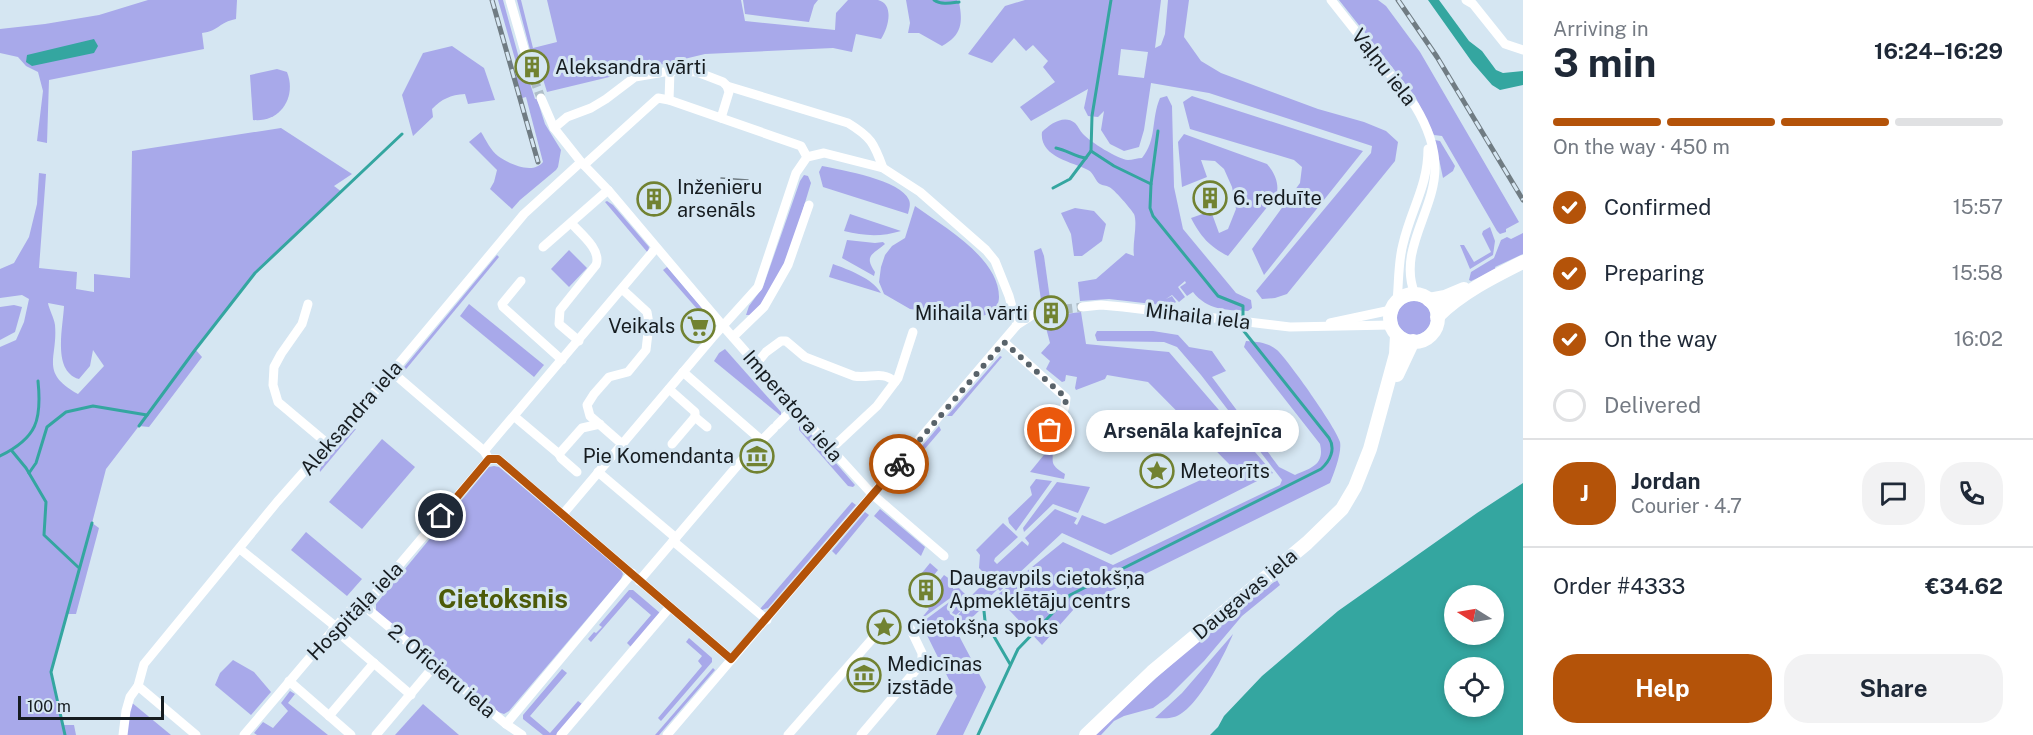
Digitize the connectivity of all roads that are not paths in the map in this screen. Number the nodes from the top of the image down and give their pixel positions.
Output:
1 (510, 0) edge
2 (1331, 0) edge
3 (1466, 0) edge
4 (1523, 50) edge
5 (530, 66) tunnel mouth
6 (670, 71) junction
7 (728, 86) junction
8 (541, 98) tunnel mouth
9 (669, 100) junction
10 (720, 118) junction
11 (554, 128) junction
12 (1429, 139) junction
13 (807, 158) junction
14 (583, 163) junction
15 (883, 168) junction
16 (608, 190) junction
17 (809, 205) dead end
18 (571, 223) junction
19 (543, 247) dead end
20 (656, 248) junction
21 (1523, 262) edge
22 (1496, 276) junction
23 (521, 281) dead end
24 (622, 289) junction
25 (1415, 294) junction
26 (1430, 300) junction
27 (308, 304) dead end
28 (1394, 305) junction
29 (1083, 307) tunnel mouth
30 (1050, 311) tunnel mouth
31 (1437, 317) junction
32 (1017, 325) junction
33 (723, 326) junction
34 (1313, 327) junction
35 (1394, 330) junction
36 (913, 332) dead end
37 (733, 337) junction
38 (579, 341) junction
39 (1413, 341) junction
40 (1004, 342) junction
41 (562, 360) junction
42 (757, 363) junction
43 (392, 372) junction
44 (683, 372) junction
45 (895, 382) junction
46 (669, 389) junction
47 (795, 407) junction
48 (515, 417) junction
49 (695, 417) junction
50 (600, 424) junction
51 (707, 427) dead end
52 (1050, 430) dead end
53 (1375, 433) junction
54 (760, 439) junction
55 (328, 444) junction
56 (622, 444) junction
57 (672, 444) dead end
58 (831, 449) junction
59 (559, 454) junction
60 (486, 455) junction
61 (577, 472) dead end
62 (598, 472) junction
63 (872, 494) junction
64 (563, 514) junction
65 (674, 539) junction
66 (240, 549) junction
67 (944, 556) dead end
68 (636, 577) junction
69 (367, 603) junction
70 (670, 607) junction
71 (766, 620) junction
72 (334, 627) junction
73 (910, 628) dead end
74 (873, 638) dead end
75 (731, 659) junction
76 (374, 663) junction
77 (435, 665) junction
78 (289, 681) junction
79 (138, 686) junction
80 (411, 695) junction
81 (329, 716) junction
82 (508, 729) edge
83 (670, 734) edge
84 (123, 735) edge
85 (195, 735) edge
86 (244, 735) edge
87 (351, 735) edge
88 (376, 735) edge
89 (522, 735) edge
90 (561, 735) edge
91 (788, 735) edge
92 (861, 735) edge
93 (1086, 735) edge

1 - 5 street
2 - 12 street, Vaļņu iela
3 - 4 street
6 - 7 street
6 - 9 street
6 - 11 street
7 - 10 street
7 - 15 street
8 - 11 street, Imperatora iela
9 - 10 street
9 - 14 street, Aleksandra iela
10 - 13 street
11 - 14 street, Imperatora iela
12 - 25 street, Vaļņu iela
12 - 28 street, Vaļņu iela
13 - 15 street
13 - 33 street
14 - 16 street, Imperatora iela
14 - 43 street, Aleksandra iela
15 - 32 street
16 - 18 street
16 - 20 street, Imperatora iela
17 - 37 street
18 - 19 street
18 - 38 street
20 - 24 street, Hospitāļa iela
20 - 33 street, Imperatora iela
21 - 22 main road
22 - 26 main road
22 - 31 main road
23 - 41 street
24 - 38 street, Hospitāļa iela
24 - 50 street
25 - 26 main road
25 - 28 main road
26 - 31 main road
27 - 55 street
28 - 34 street, Mihaila iela
28 - 35 main road
29 - 34 street, Mihaila iela
30 - 32 street
31 - 39 main road
32 - 40 street
33 - 37 street, Imperatora iela
33 - 44 street
34 - 35 street, Mihaila iela
35 - 39 main road
35 - 53 main road, Daugavas iela
36 - 45 street
37 - 42 street, Imperatora iela
38 - 41 street, Hospitāļa iela
39 - 53 main road, Daugavas iela
40 - 52 street
40 - 63 street
41 - 48 street, Hospitāļa iela
42 - 45 street
42 - 47 street, Imperatora iela
43 - 55 street, Aleksandra iela
43 - 60 street
44 - 46 street
44 - 54 street
45 - 58 street
46 - 49 street
46 - 56 street
47 - 54 street
47 - 58 street, Imperatora iela
48 - 59 street
48 - 60 street, Hospitāļa iela
49 - 51 street
49 - 57 street
50 - 56 street
50 - 59 street
53 - 93 main road, Daugavas iela
54 - 65 street
55 - 66 street, Aleksandra iela
56 - 62 street
58 - 63 street, Imperatora iela
59 - 61 street
60 - 64 street
60 - 69 street, Hospitāļa iela
62 - 64 street
62 - 65 street
63 - 67 street, Imperatora iela
63 - 71 street
64 - 68 street
65 - 68 street
65 - 71 street
66 - 72 street
66 - 79 street, Aleksandra iela
68 - 70 street
68 - 82 street
69 - 72 street, Hospitāļa iela
69 - 77 street, 2. Oficieru iela
70 - 75 street
70 - 90 street
71 - 75 street
72 - 76 street
72 - 78 street, Hospitāļa iela
73 - 92 street
74 - 91 street
75 - 83 street
76 - 80 street
76 - 81 street
77 - 80 street
77 - 82 street, 2. Oficieru iela
78 - 81 street
78 - 86 street, Hospitāļa iela
79 - 84 street, Aleksandra iela
79 - 85 street
80 - 88 street
81 - 87 street
82 - 89 street, 2. Oficieru iela

